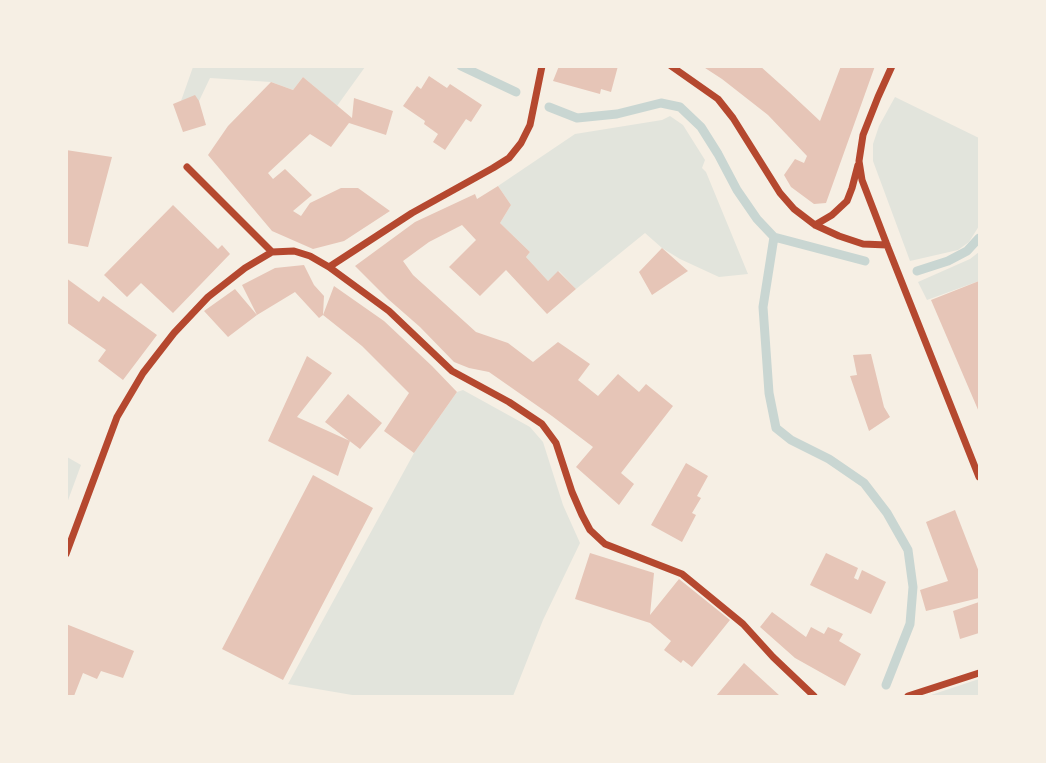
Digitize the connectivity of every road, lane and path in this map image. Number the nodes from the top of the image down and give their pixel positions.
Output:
1 (542, 66) edge
2 (671, 66) edge
3 (892, 66) edge
4 (859, 161) junction
5 (187, 167) dead end
6 (815, 225) junction
7 (887, 245) junction
8 (272, 252) junction
9 (329, 267) junction
10 (979, 477) edge
11 (66, 554) edge
12 (979, 673) edge
13 (814, 696) edge
14 (908, 696) edge

1 - 9 street
2 - 6 street
3 - 4 street
4 - 6 street
4 - 7 street
5 - 8 street
6 - 7 street
7 - 10 street
8 - 9 street
8 - 11 street
9 - 13 street
12 - 14 street

